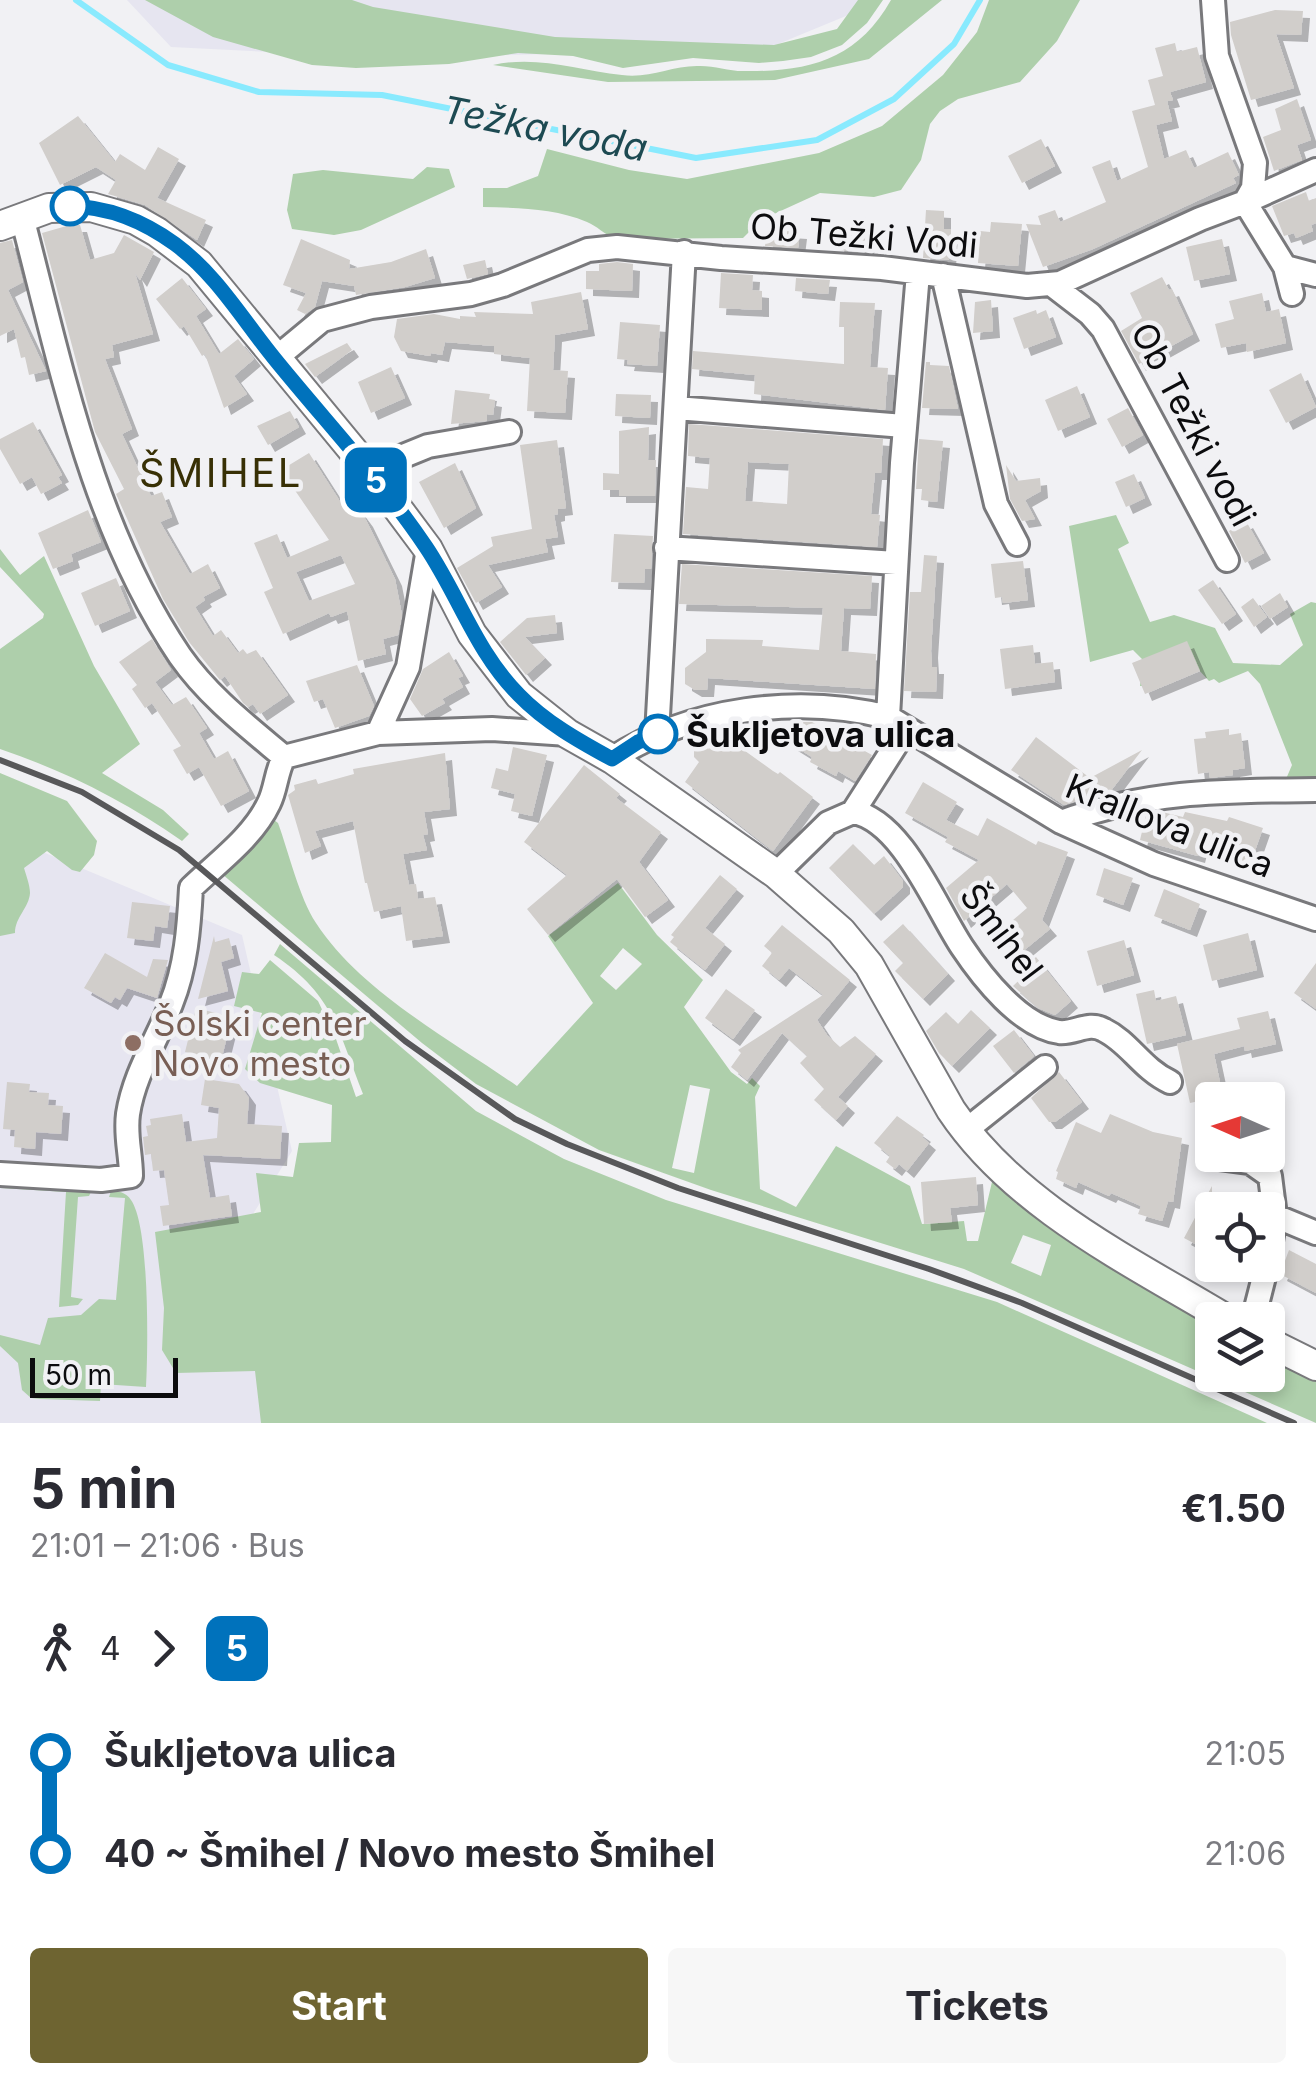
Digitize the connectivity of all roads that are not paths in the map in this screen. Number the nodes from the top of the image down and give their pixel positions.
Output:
1 (1213, 0) edge
2 (1316, 170) edge
3 (1245, 202) junction
4 (11, 221) edge
5 (684, 252) junction
6 (1285, 267) junction
7 (918, 272) junction
8 (1316, 274) edge
9 (942, 276) junction
10 (1052, 284) junction
11 (1292, 294) dead end
12 (275, 360) junction
13 (676, 408) junction
14 (904, 426) junction
15 (509, 432) dead end
16 (369, 470) junction
17 (1017, 544) dead end
18 (666, 548) junction
19 (428, 550) junction
20 (1227, 560) dead end
21 (896, 563) junction
22 (897, 723) junction
23 (378, 733) junction
24 (568, 734) junction
25 (658, 734) junction
26 (612, 759) junction
27 (281, 764) junction
28 (1316, 790) edge
29 (852, 812) junction
30 (1061, 822) junction
31 (776, 874) junction
32 (1316, 919) edge
33 (1045, 1068) dead end
34 (1170, 1082) dead end
35 (965, 1132) junction
36 (0, 1174) edge
37 (1285, 1220) edge
38 (1316, 1234) edge
39 (1199, 1302) edge
40 (1285, 1350) edge
41 (1316, 1366) edge

1 - 3 street
2 - 3 street, Ob Težki Vodi
3 - 6 street
3 - 10 street, Ob Težki Vodi
4 - 12 street
4 - 27 street
5 - 7 street, Ob Težki Vodi
5 - 12 street, Ob Težki Vodi
5 - 13 street
6 - 8 street
6 - 11 street
7 - 9 street, Ob Težki Vodi
7 - 14 street
9 - 10 street, Ob Težki Vodi
9 - 17 street
10 - 20 street, Ob Težki vodi
12 - 16 street
13 - 14 street
13 - 18 street
14 - 21 street
15 - 16 street
16 - 19 street
18 - 21 street
18 - 25 street
19 - 23 street
19 - 24 street
21 - 22 street
22 - 25 street, Krallova ulica
22 - 29 street
22 - 30 street, Krallova ulica
23 - 24 street
23 - 27 street
24 - 26 street
25 - 26 street, Krallova ulica
26 - 31 street
27 - 36 street
28 - 30 street
29 - 31 street
29 - 34 street, Šmihel
30 - 32 street, Krallova ulica
31 - 35 street
33 - 35 street
35 - 39 street
37 - 38 street
40 - 41 street

